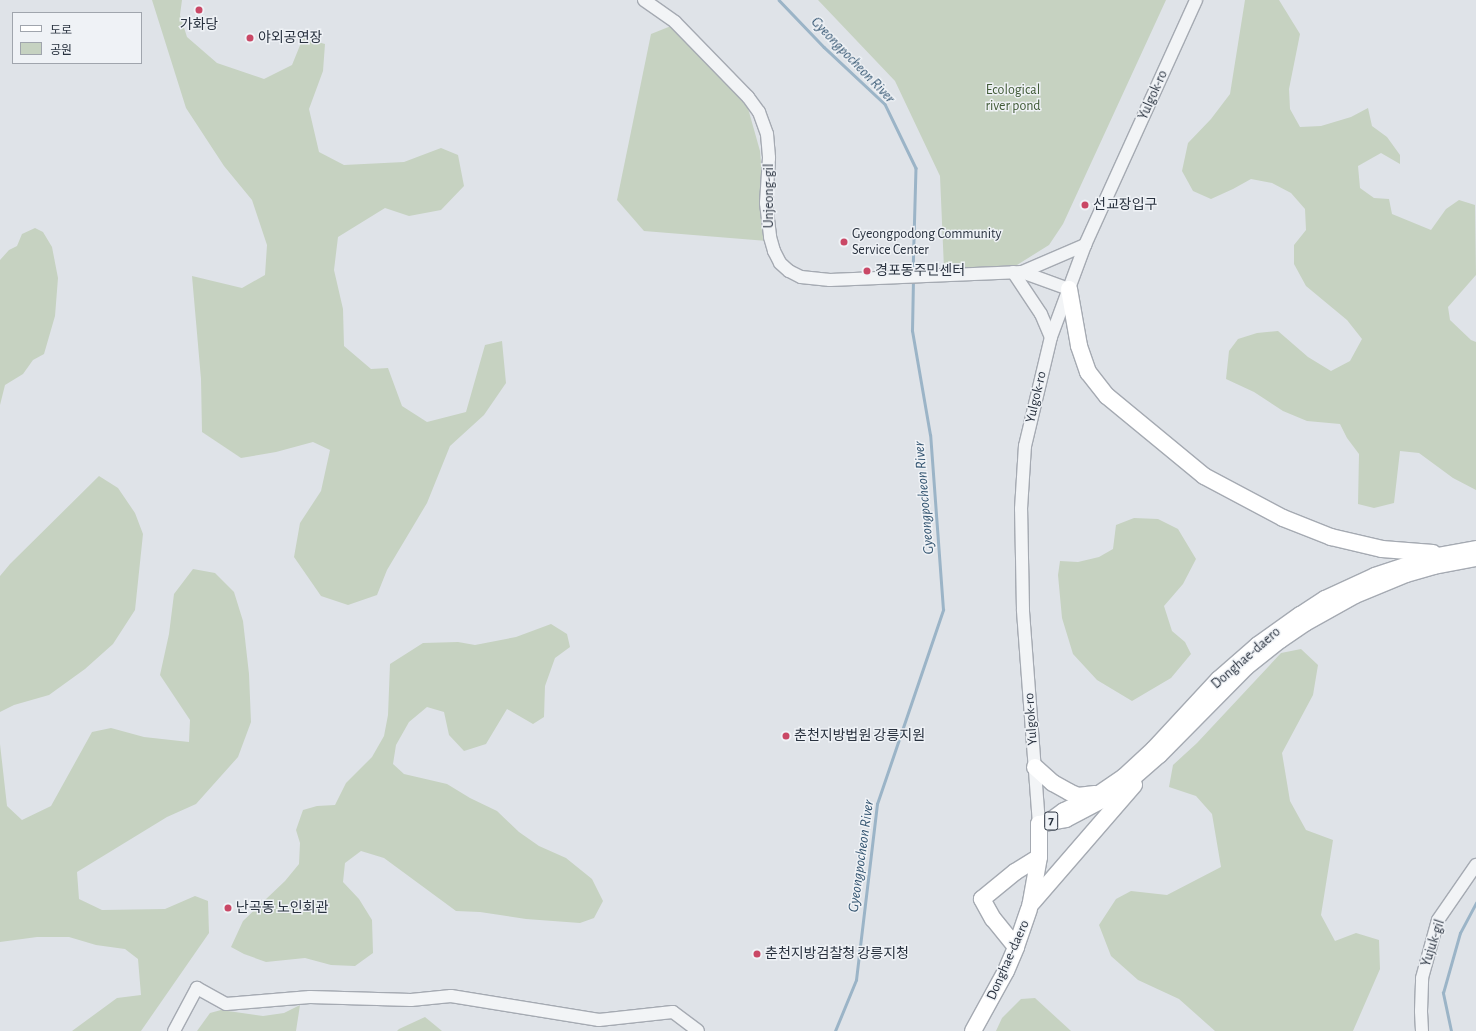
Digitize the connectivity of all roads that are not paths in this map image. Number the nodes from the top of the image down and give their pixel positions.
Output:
1 (644, 0) edge
2 (1196, 0) edge
3 (1085, 245) junction
4 (1018, 272) junction
5 (1069, 289) junction
6 (1051, 337) junction
7 (1476, 549) edge
8 (1449, 554) junction
9 (1476, 558) edge
10 (1160, 755) junction
11 (1035, 767) junction
12 (1098, 794) junction
13 (1044, 823) junction
14 (1039, 857) junction
15 (1476, 865) edge
16 (1030, 907) junction
17 (1016, 947) junction
18 (174, 1031) edge
19 (698, 1031) edge
20 (973, 1031) edge
21 (1422, 1031) edge

1 - 4 street, Unjeong-gil
2 - 3 street, Yulgok-ro
3 - 4 street
3 - 5 street, Yulgok-ro
4 - 5 street, Unjeong-gil
4 - 6 street
5 - 6 street, Yulgok-ro
5 - 8 main road
6 - 11 street, Yulgok-ro
7 - 8 main road, Donghae-daero / 7
8 - 12 main road, Donghae-daero / 7
9 - 10 main road, Donghae-daero / 7
10 - 13 main road, Donghae-daero / 7
10 - 16 main road, 7
11 - 12 main road
11 - 13 street, Yulgok-ro
12 - 13 main road, Donghae-daero / 7
13 - 14 main road, Donghae-daero / 7
14 - 16 main road, Donghae-daero / 7
14 - 17 main road
15 - 21 street, Yujuk-gil
16 - 17 main road, Donghae-daero / 7
17 - 20 main road, Donghae-daero / 7
18 - 19 street

